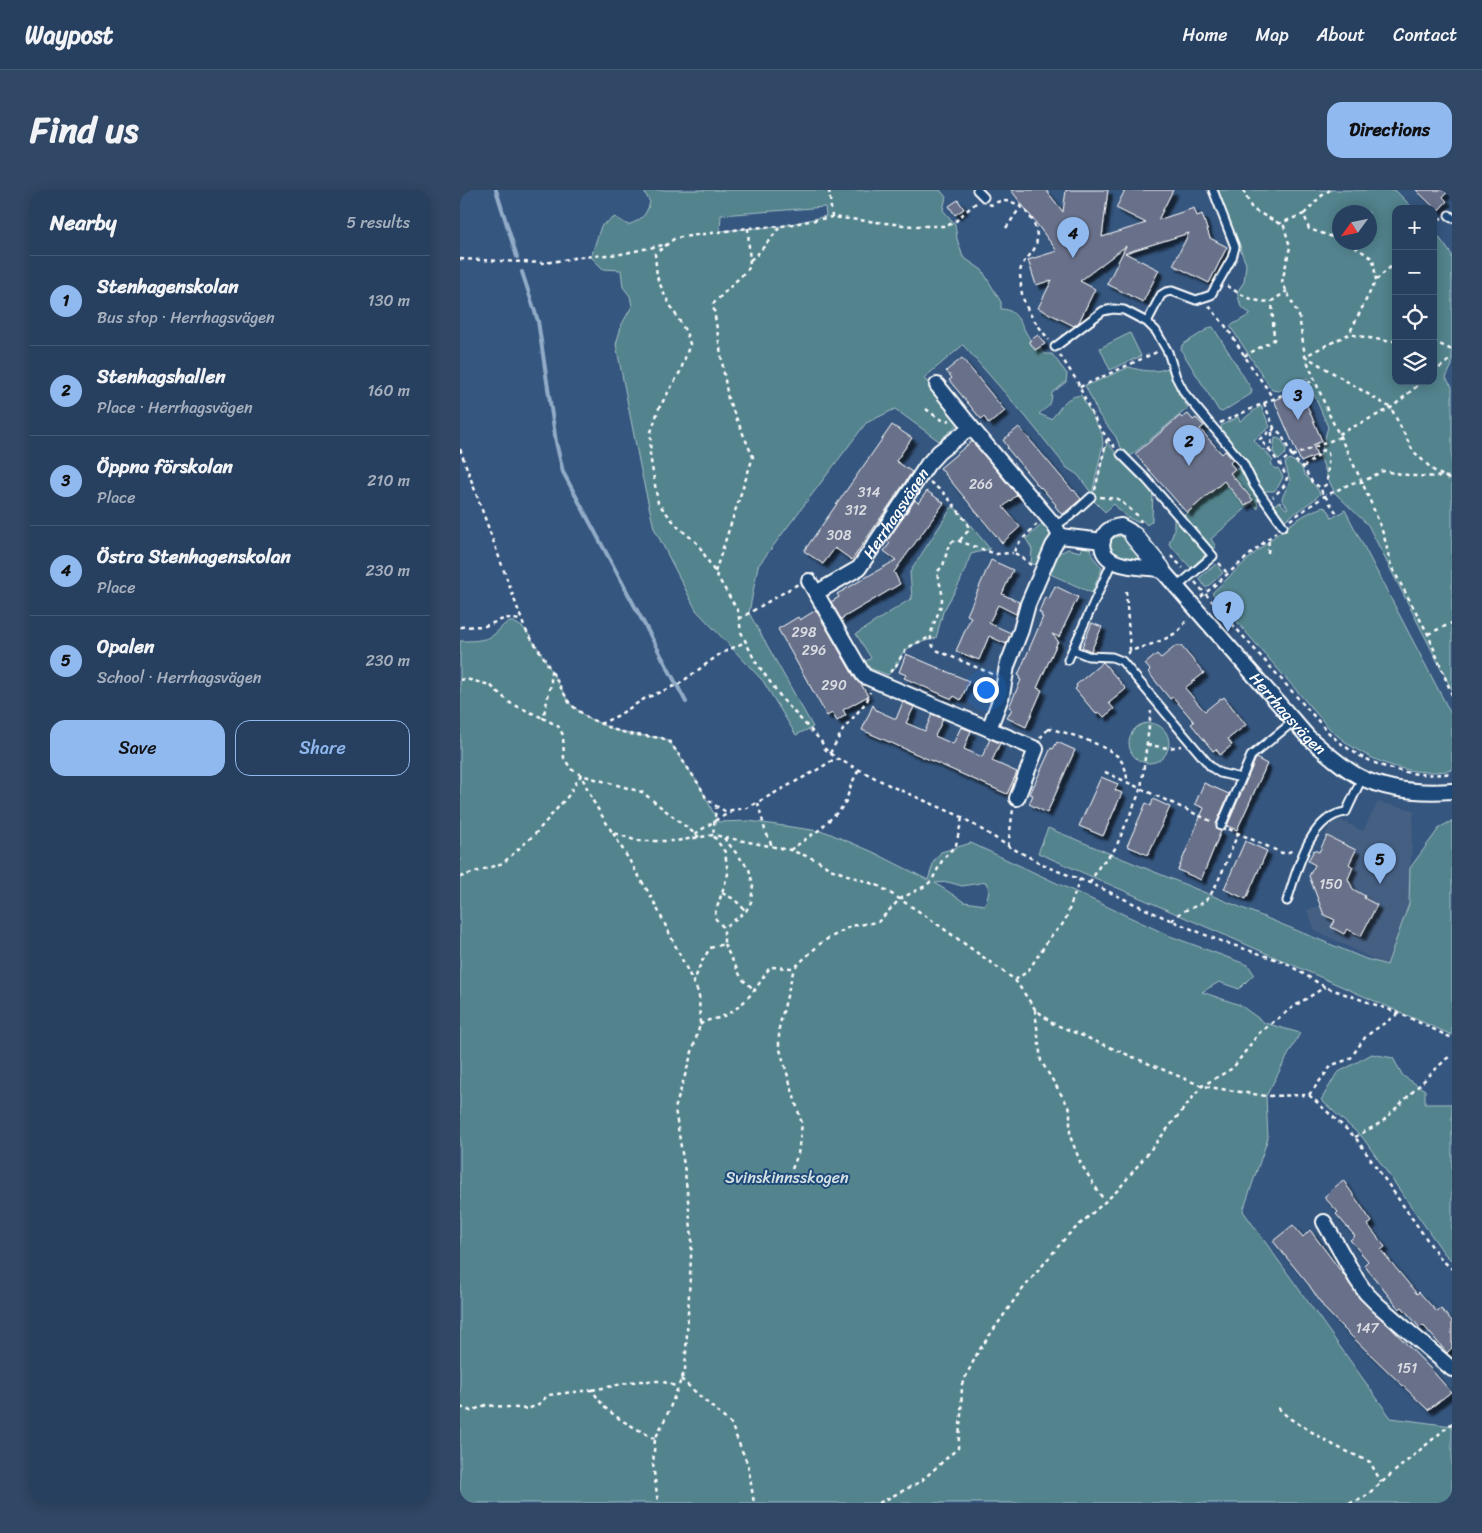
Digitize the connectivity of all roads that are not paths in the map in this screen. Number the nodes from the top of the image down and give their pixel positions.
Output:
1 (977, 190) edge
2 (1213, 190) edge
3 (984, 198) road end
4 (1147, 322) junction
5 (1055, 347) road end
6 (937, 385) dead end
7 (971, 427) junction
8 (1121, 454) road end
9 (1091, 497) road end
10 (1283, 526) dead end
11 (1137, 529) joint
12 (1057, 531) junction
13 (1103, 541) junction
14 (1112, 562) junction
15 (1161, 569) junction
16 (1178, 587) junction
17 (1073, 650) junction
18 (1068, 660) dead end
19 (1294, 721) junction
20 (988, 729) junction
21 (1241, 778) junction
22 (1362, 778) junction
23 (1452, 791) edge
24 (1017, 798) road end
25 (1221, 826) road end
26 (1287, 901) dead end
27 (1324, 1222) dead end
28 (1452, 1369) edge

1 - 3 lane
2 - 4 lane
4 - 5 lane
4 - 10 lane
6 - 7 street
7 - 12 street
7 - 20 street, Herrhagsvägen
8 - 16 lane
9 - 12 lane
11 - 13 street
11 - 15 street, Herrhagsvägen
12 - 13 street
12 - 20 street
13 - 14 street
14 - 15 street
14 - 17 lane
15 - 16 street, Herrhagsvägen
16 - 19 street, Herrhagsvägen
17 - 18 lane
17 - 21 lane
19 - 21 lane
19 - 22 street, Herrhagsvägen
20 - 24 street
21 - 25 lane
22 - 23 street, Herrhagsvägen
22 - 26 lane
27 - 28 street

